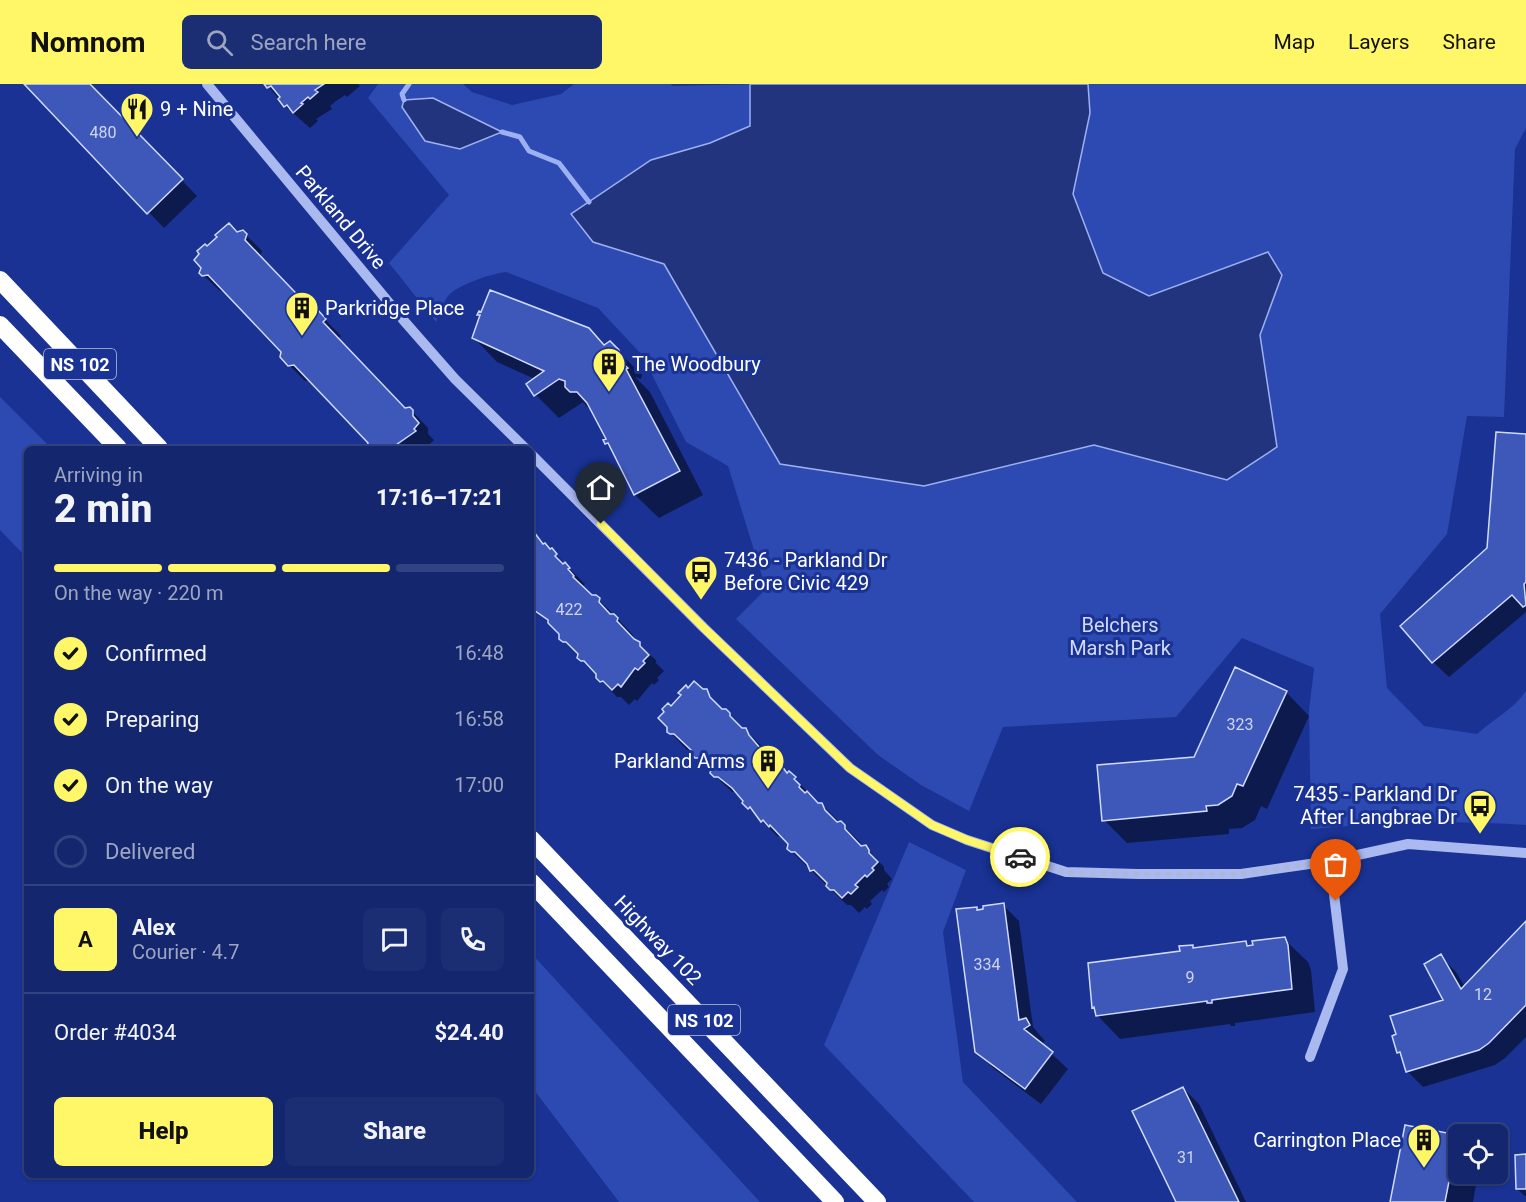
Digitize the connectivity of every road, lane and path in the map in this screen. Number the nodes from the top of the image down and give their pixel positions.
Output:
1 (207, 84) edge
2 (0, 280) edge
3 (0, 325) edge
4 (116, 446) edge
5 (157, 446) edge
6 (523, 446) edge
7 (534, 457) edge
8 (534, 842) edge
9 (1526, 853) edge
10 (1330, 861) junction
11 (534, 885) edge
12 (1310, 1057) dead end
13 (835, 1202) edge
14 (877, 1202) edge

1 - 6 street, Parkland Drive
2 - 5 highway, NS 102
3 - 4 highway, NS 102
7 - 10 street
8 - 14 highway, Highway 102 / NS 102
9 - 10 street
10 - 12 street
11 - 13 highway, NS 102

